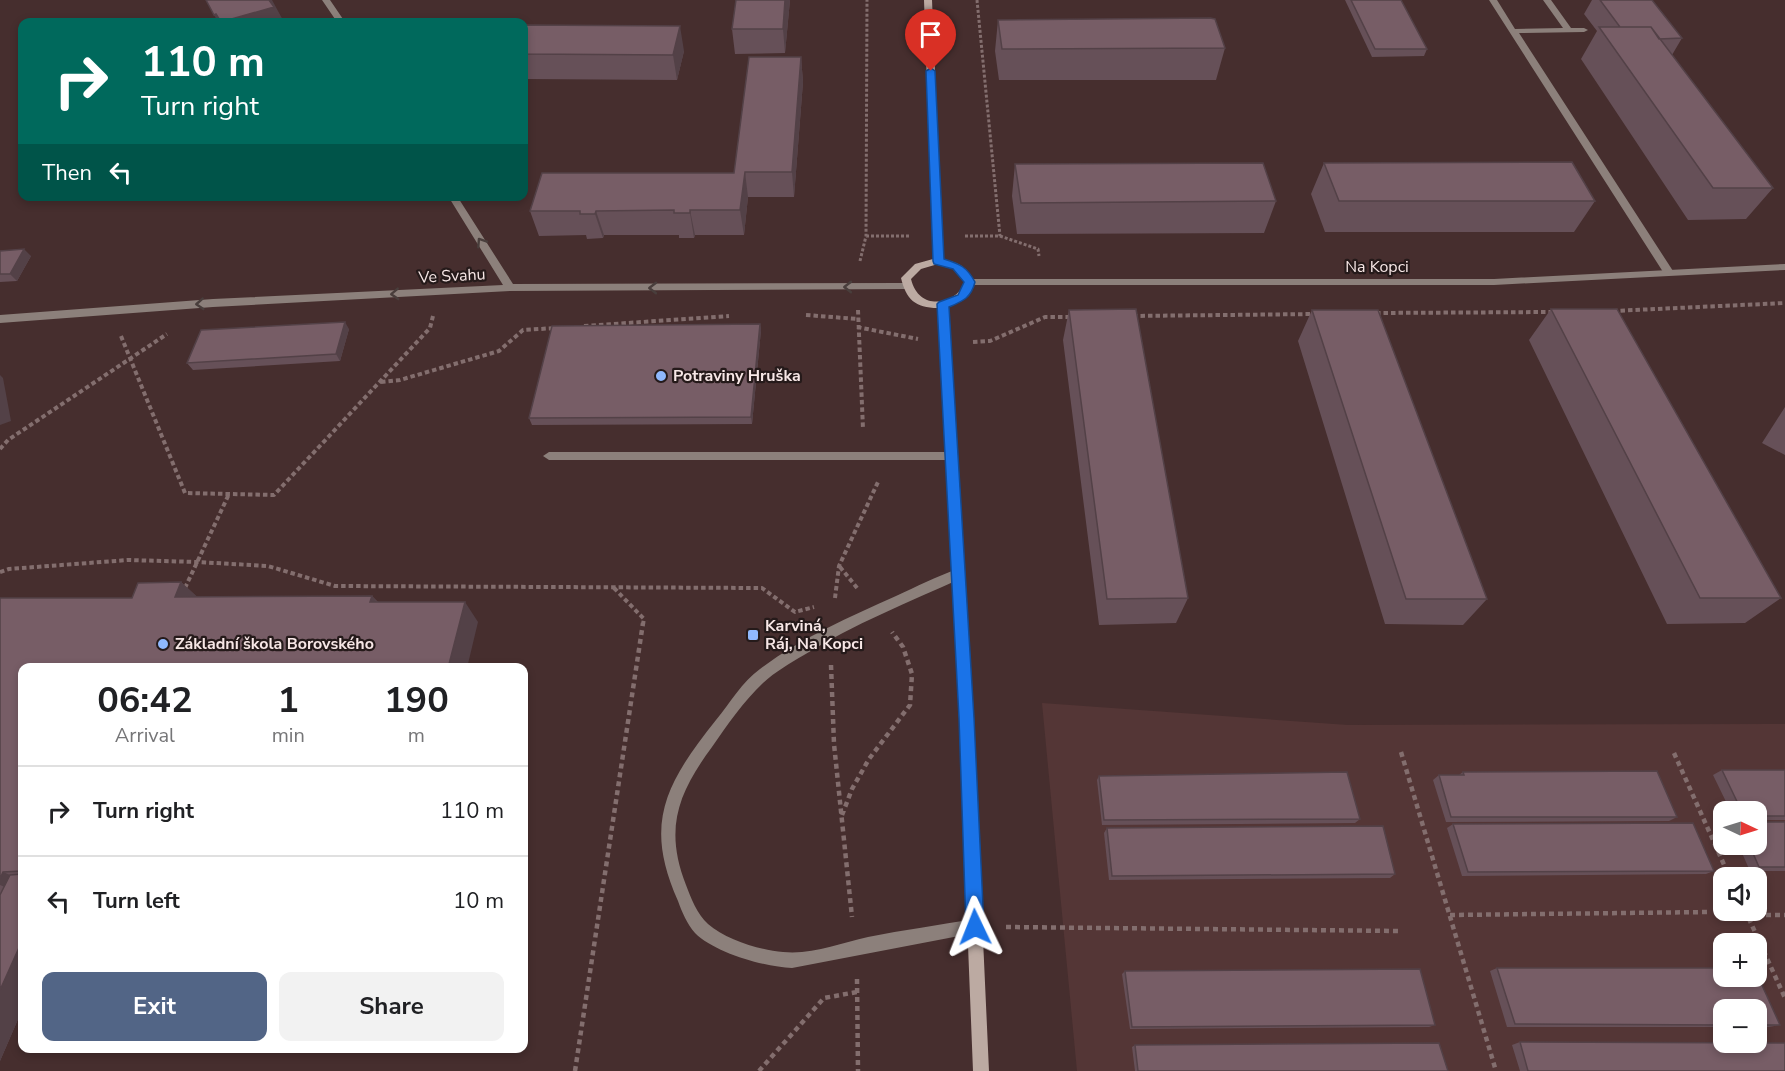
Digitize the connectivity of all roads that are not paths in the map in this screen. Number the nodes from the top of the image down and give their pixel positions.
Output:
1 (326, 0) edge
2 (928, 0) edge
3 (1493, 0) edge
4 (1547, 0) edge
5 (338, 18) edge
6 (1569, 30) junction
7 (1584, 30) dead end
8 (1514, 31) junction
9 (455, 201) edge
10 (938, 261) junction
11 (1785, 267) edge
12 (1669, 273) junction
13 (969, 282) junction
14 (906, 286) junction
15 (510, 288) junction
16 (943, 304) junction
17 (0, 319) edge
18 (549, 456) dead end
19 (951, 456) junction
20 (958, 574) junction
21 (975, 927) junction
22 (981, 1071) edge

1 - 5 street
2 - 10 main road
3 - 8 street
4 - 6 street
6 - 7 street
6 - 8 street
8 - 12 street
15 -> 9 street
10 - 13 main road
10 - 14 main road
11 - 12 street, Na Kopci
12 - 13 street, Na Kopci
13 - 16 main road
14 -> 15 street, Ve Svahu
14 - 16 main road
15 -> 17 street, Ve Svahu
16 - 19 main road
18 - 19 street
19 - 20 main road
20 - 21 main road
20 - 21 street
21 - 22 main road

